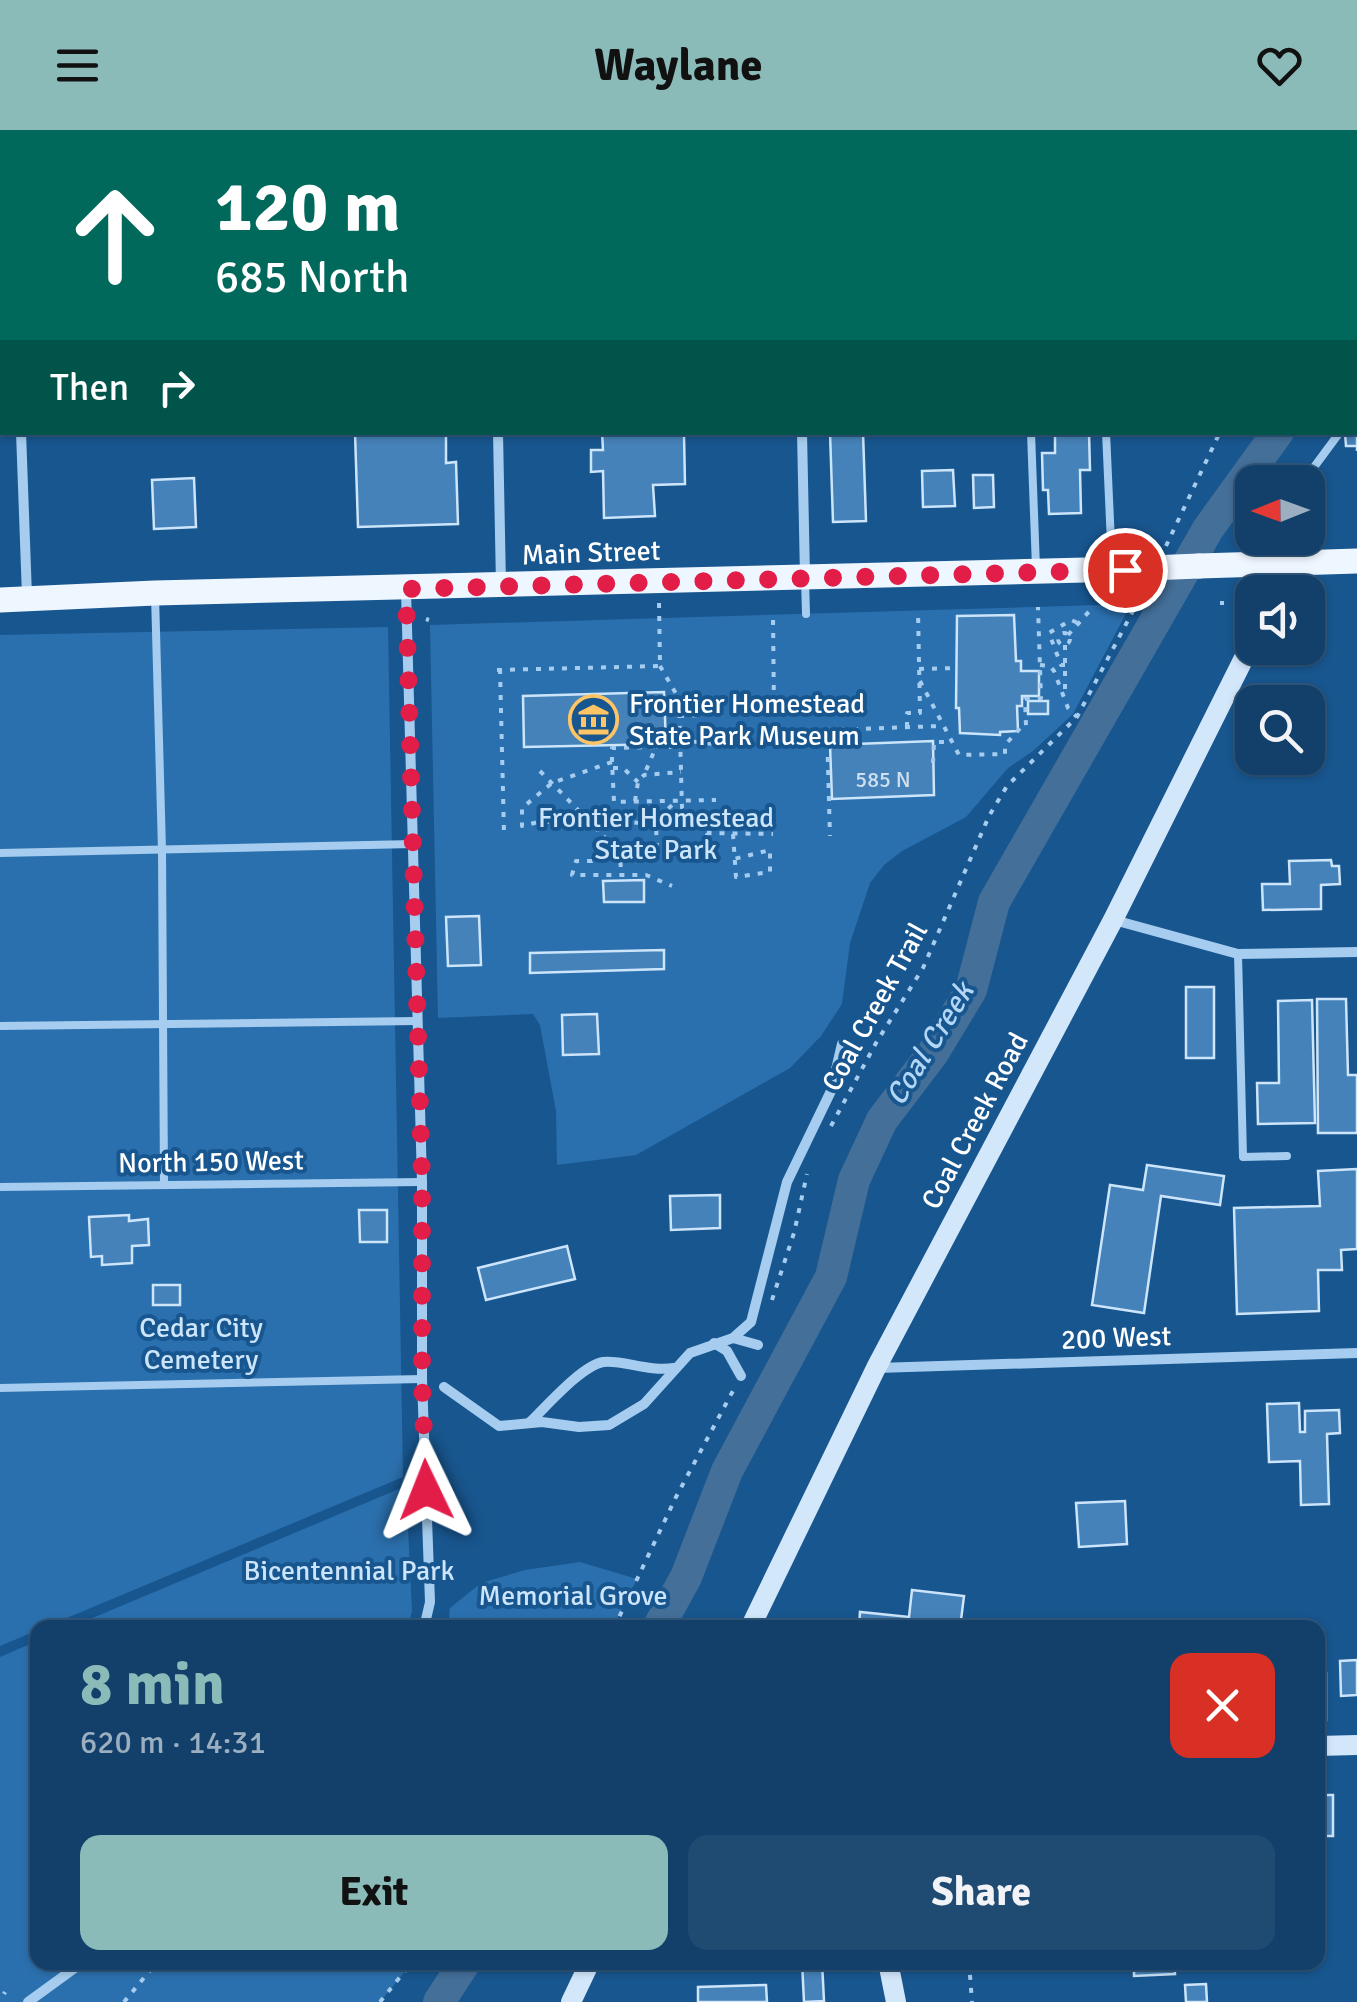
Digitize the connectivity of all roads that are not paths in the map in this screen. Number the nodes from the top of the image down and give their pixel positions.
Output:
1 (21, 435) edge
2 (498, 435) edge
3 (802, 435) edge
4 (1031, 435) edge
5 (1106, 435) edge
6 (1338, 435) edge
7 (1316, 465) edge
8 (1357, 561) edge
9 (1263, 564) junction
10 (1118, 570) junction
11 (1036, 572) junction
12 (1263, 575) edge
13 (805, 577) junction
14 (501, 586) junction
15 (406, 589) junction
16 (155, 593) junction
17 (27, 599) junction
18 (0, 600) edge
19 (806, 614) dead end
20 (1240, 665) edge
21 (413, 844) junction
22 (162, 850) junction
23 (0, 853) edge
24 (1113, 920) junction
25 (1357, 952) edge
26 (1238, 954) junction
27 (418, 1022) junction
28 (162, 1023) junction
29 (0, 1026) edge
30 (842, 1044) dead end
31 (1287, 1156) dead end
32 (422, 1182) junction
33 (164, 1186) junction
34 (0, 1188) edge
35 (734, 1338) junction
36 (714, 1343) junction
37 (758, 1345) dead end
38 (1357, 1354) edge
39 (675, 1368) junction
40 (876, 1368) junction
41 (741, 1376) road end
42 (422, 1379) junction
43 (444, 1387) dead end
44 (0, 1388) edge
45 (528, 1423) junction
46 (426, 1620) edge
47 (754, 1620) edge
48 (1357, 1745) edge
49 (1325, 1746) edge
50 (72, 1970) edge
51 (586, 1970) edge
52 (890, 1970) edge
53 (28, 2002) edge
54 (572, 2002) edge
55 (896, 2002) edge

1 - 17 street
2 - 14 street
3 - 13 street
4 - 11 lane
5 - 10 lane
6 - 7 lane
8 - 9 main road, Main Street
9 - 10 main road, Main Street, bridge
9 - 12 main road
10 - 11 main road, Main Street
11 - 13 main road, Main Street
13 - 14 main road, Main Street
13 - 19 lane
14 - 15 main road, Main Street
15 - 16 main road, Main Street
15 - 21 street
16 - 17 main road, Main Street
16 - 22 lane
17 - 18 main road, Main Street
20 - 24 main road, Coal Creek Road
21 - 22 lane
21 - 27 street
22 - 23 lane
22 - 28 lane
24 - 26 street
24 - 40 main road, Coal Creek Road
25 - 26 street
26 - 31 lane
27 - 28 lane
27 - 32 street
28 - 29 lane
28 - 33 lane
30 - 35 street
32 - 33 lane, North 150 West
32 - 42 street
33 - 34 lane, North 150 West
35 - 36 street
35 - 37 street
36 - 39 street
36 - 41 street
38 - 40 street, 200 West
39 - 45 street
39 - 45 street
40 - 47 main road, Coal Creek Road
42 - 44 lane
42 - 46 street
43 - 45 street
48 - 49 main road
50 - 53 street
51 - 54 main road
52 - 55 main road

